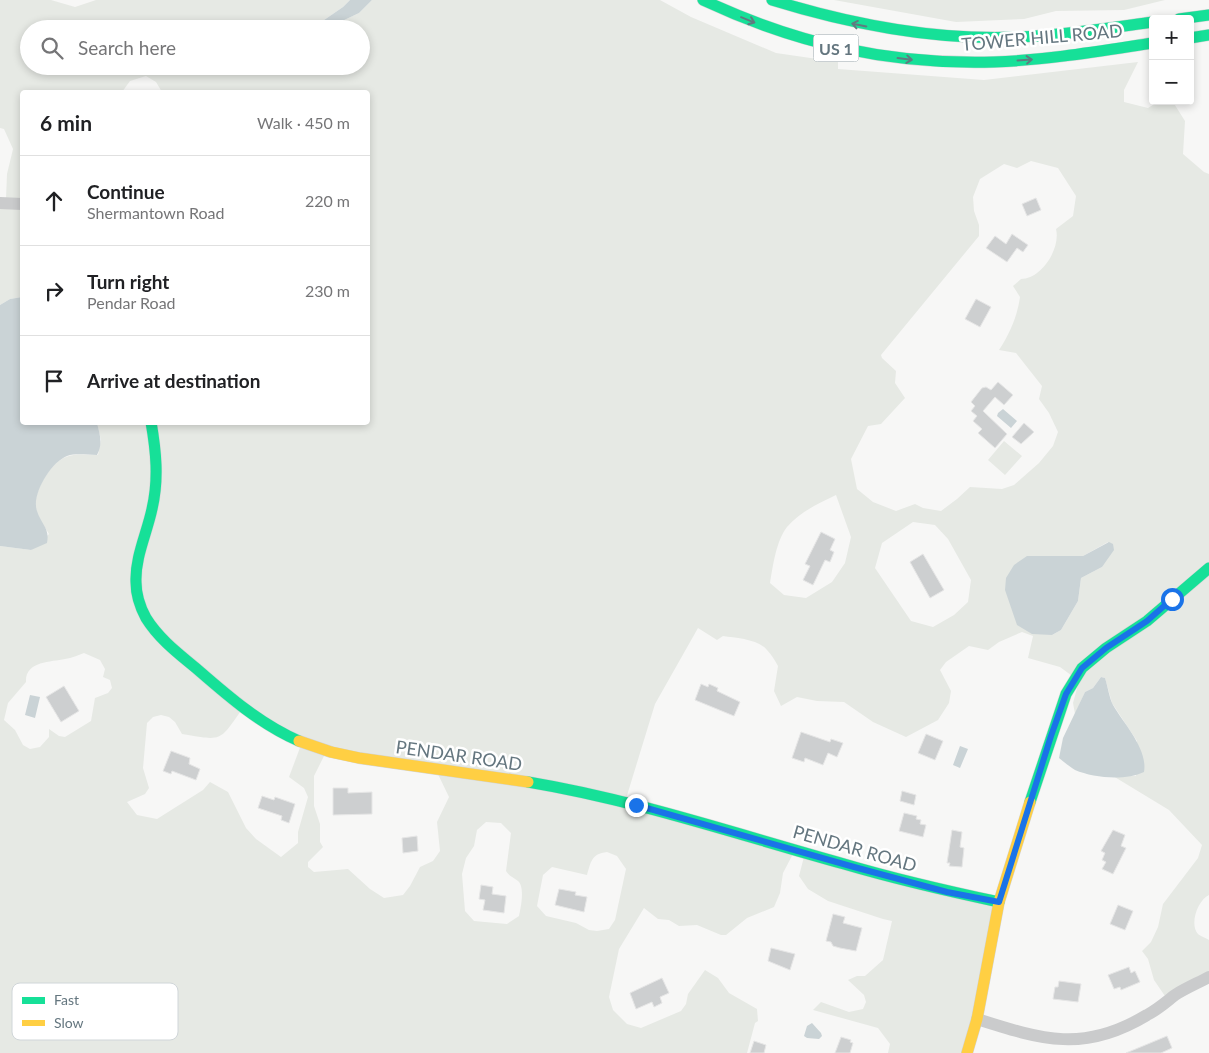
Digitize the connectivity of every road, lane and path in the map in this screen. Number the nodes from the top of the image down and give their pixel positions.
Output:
1 (703, 0) edge
2 (772, 0) edge
3 (1209, 15) edge
4 (1194, 17) edge
5 (1149, 23) edge
6 (1209, 35) edge
7 (1194, 37) edge
8 (1149, 44) edge
9 (0, 203) edge
10 (20, 204) edge
11 (151, 425) edge
12 (1209, 568) edge
13 (999, 902) junction
14 (1209, 977) edge
15 (977, 1019) junction
16 (967, 1053) edge

1 -> 8 main road, TOWER HILL ROAD / US 1
5 -> 2 main road, TOWER HILL ROAD / US 1
3 - 4 main road
6 - 7 main road
9 - 10 street
11 - 13 main road, PENDAR ROAD
12 - 13 main road
13 - 15 main road
14 - 15 street
15 - 16 main road

